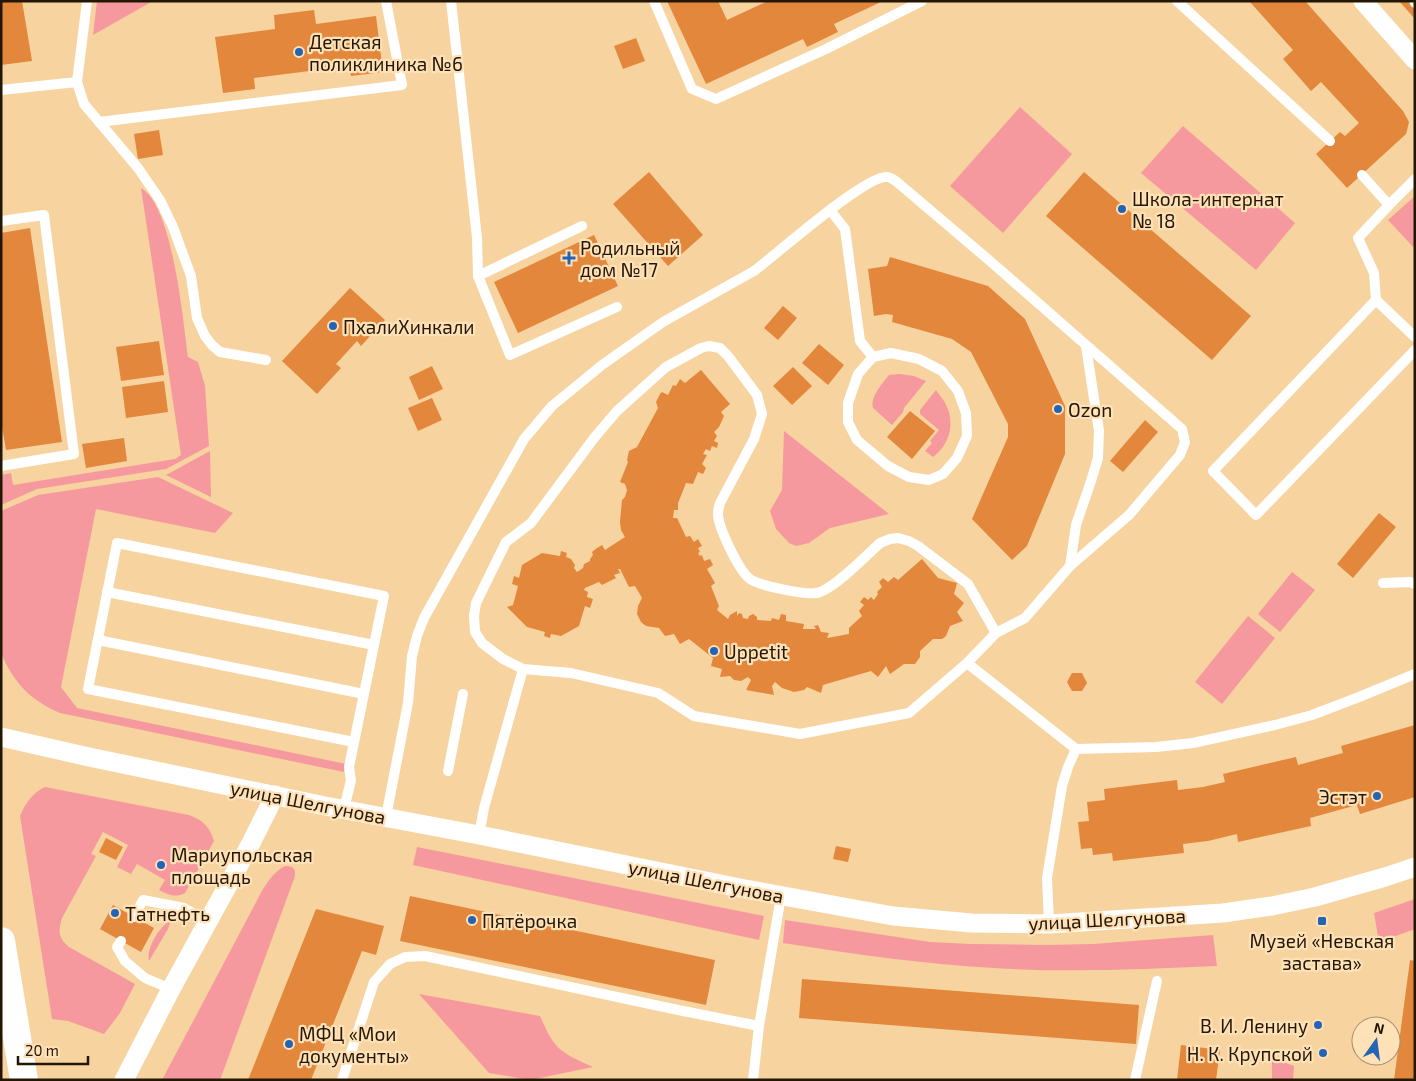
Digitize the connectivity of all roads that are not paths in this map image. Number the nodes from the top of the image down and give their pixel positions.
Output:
1 (87, 1) edge
2 (386, 1) edge
3 (451, 1) edge
4 (654, 1) edge
5 (922, 1) edge
6 (1177, 1) edge
7 (1363, 1) edge
8 (1415, 60) edge
9 (77, 82) junction
10 (1, 90) edge
11 (99, 122) junction
12 (1330, 141) dead end
13 (1362, 175) dead end
14 (1415, 179) edge
15 (1389, 204) junction
16 (830, 210) junction
17 (1, 221) edge
18 (582, 226) dead end
19 (478, 276) junction
20 (1376, 300) junction
21 (617, 307) dead end
22 (1415, 337) edge
23 (1086, 346) junction
24 (1415, 350) edge
25 (873, 357) junction
26 (266, 360) dead end
27 (1, 466) edge
28 (1070, 566) junction
29 (1383, 583) dead end
30 (1415, 584) edge
31 (107, 592) junction
32 (996, 633) junction
33 (98, 640) junction
34 (374, 645) junction
35 (967, 663) junction
36 (523, 669) junction
37 (1415, 674) edge
38 (364, 694) junction
39 (464, 694) dead end
40 (1, 738) edge
41 (354, 742) junction
42 (1076, 748) junction
43 (448, 771) dead end
44 (275, 795) junction
45 (344, 810) junction
46 (386, 818) junction
47 (479, 835) junction
48 (1415, 867) edge
49 (781, 896) junction
50 (134, 916) dead end
51 (209, 922) junction
52 (1049, 924) junction
53 (121, 940) dead end
54 (1, 941) edge
55 (1156, 981) dead end
56 (172, 989) junction
57 (760, 1026) junction
58 (24, 1080) edge
59 (124, 1080) edge
60 (342, 1080) edge
61 (753, 1080) edge
62 (1136, 1080) edge

1 - 9 lane
2 - 11 lane
3 - 19 lane
4 - 5 lane
6 - 12 lane
7 - 8 street
9 - 10 lane
9 - 11 lane
11 - 26 lane
13 - 15 lane
14 - 15 lane
15 - 20 lane
16 - 23 lane
16 - 25 lane
16 - 46 lane
17 - 27 lane
18 - 19 lane
19 - 21 lane
20 - 22 lane
20 - 24 lane
23 - 28 lane
23 - 28 lane
25 - 25 lane
28 - 32 lane
29 - 30 lane
31 - 33 lane
31 - 34 lane
31 - 34 lane
32 - 35 lane
32 - 36 lane
33 - 38 lane
33 - 41 lane
34 - 38 lane
35 - 36 lane
35 - 42 lane
36 - 47 lane
37 - 42 lane
38 - 41 lane
39 - 43 lane
40 - 44 street, улица Шелгунова
41 - 45 lane
42 - 52 lane
44 - 45 street, улица Шелгунова
44 - 51 street
45 - 46 street, улица Шелгунова
46 - 47 street, улица Шелгунова
47 - 49 street, улица Шелгунова
48 - 52 street, улица Шелгунова
49 - 52 street, улица Шелгунова
49 - 57 lane
50 - 51 lane
51 - 56 street
53 - 56 lane
54 - 58 main road
55 - 62 lane
56 - 59 street
57 - 60 lane
57 - 61 lane

